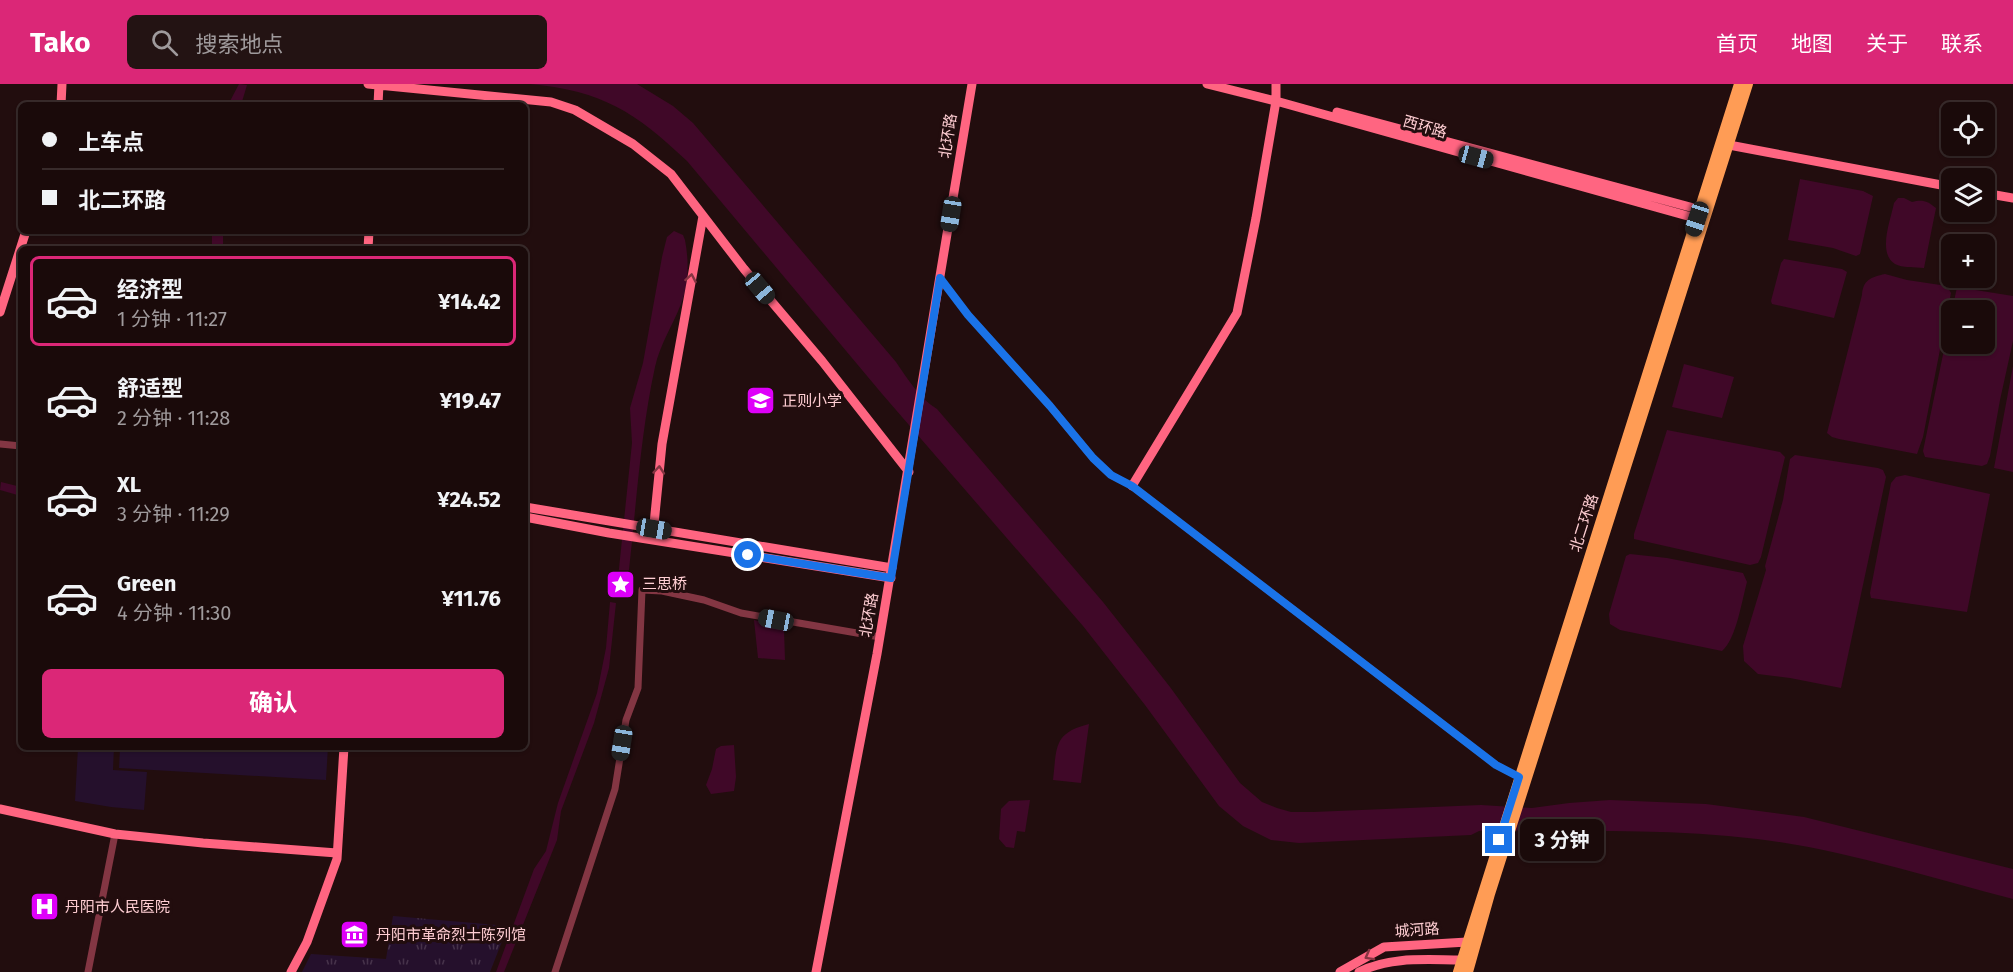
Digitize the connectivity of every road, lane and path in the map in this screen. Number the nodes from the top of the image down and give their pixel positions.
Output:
1 (62, 84) edge
2 (368, 84) edge
3 (379, 84) edge
4 (972, 84) edge
5 (1207, 84) edge
6 (1232, 84) edge
7 (1276, 84) edge
8 (1739, 84) edge
9 (1748, 84) edge
10 (1276, 98) junction
11 (61, 102) edge
12 (378, 102) edge
13 (1729, 145) junction
14 (1941, 185) edge
15 (1995, 195) edge
16 (2013, 198) edge
17 (1702, 215) junction
18 (703, 216) junction
19 (18, 256) edge
20 (940, 278) junction
21 (0, 312) edge
22 (0, 444) edge
23 (18, 446) edge
24 (909, 472) junction
25 (1132, 486) junction
26 (528, 507) edge
27 (528, 518) edge
28 (654, 529) junction
29 (652, 540) junction
30 (891, 573) junction
31 (880, 637) junction
32 (344, 750) edge
33 (1519, 777) junction
34 (1519, 792) junction
35 (0, 809) edge
36 (115, 834) junction
37 (1503, 840) junction
38 (337, 853) junction
39 (1467, 942) junction
40 (1461, 960) junction
41 (88, 972) edge
42 (291, 972) edge
43 (555, 972) edge
44 (816, 972) edge
45 (1340, 972) edge
46 (1359, 972) edge
47 (1458, 972) edge
48 (1468, 972) edge

1 - 11 street
2 - 3 street
3 - 12 street
3 - 18 street
4 - 20 street, 北环路
5 - 10 street, 西环路
6 - 10 street, 西环路
7 - 10 street
8 - 17 main road, 北二环路
9 - 13 main road, 北二环路
10 - 17 street, 西环路
10 - 25 street
13 - 14 street
13 - 17 main road, 北二环路
15 - 16 street
17 - 33 main road, 北二环路
17 - 34 main road, 北二环路
18 - 24 street
28 -> 18 street
19 - 21 street
20 - 24 street, 北环路
20 - 25 street
22 - 23 street
24 - 30 street, 北环路
25 - 33 street
26 - 28 street
27 - 29 street
28 - 29 street
28 - 30 street
29 - 30 street
30 - 31 street, 北环路
31 - 43 street
31 - 44 street, 北环路
32 - 38 street
33 - 34 main road, 北二环路
34 - 37 main road, 北二环路
35 - 36 street
36 - 38 street
36 - 41 street
37 - 39 main road, 北二环路
37 - 48 main road, 北二环路
38 - 42 street
39 - 40 main road, 北二环路
39 -> 45 street, 城河路
40 - 46 street, 城河路
40 - 47 main road, 北二环路

